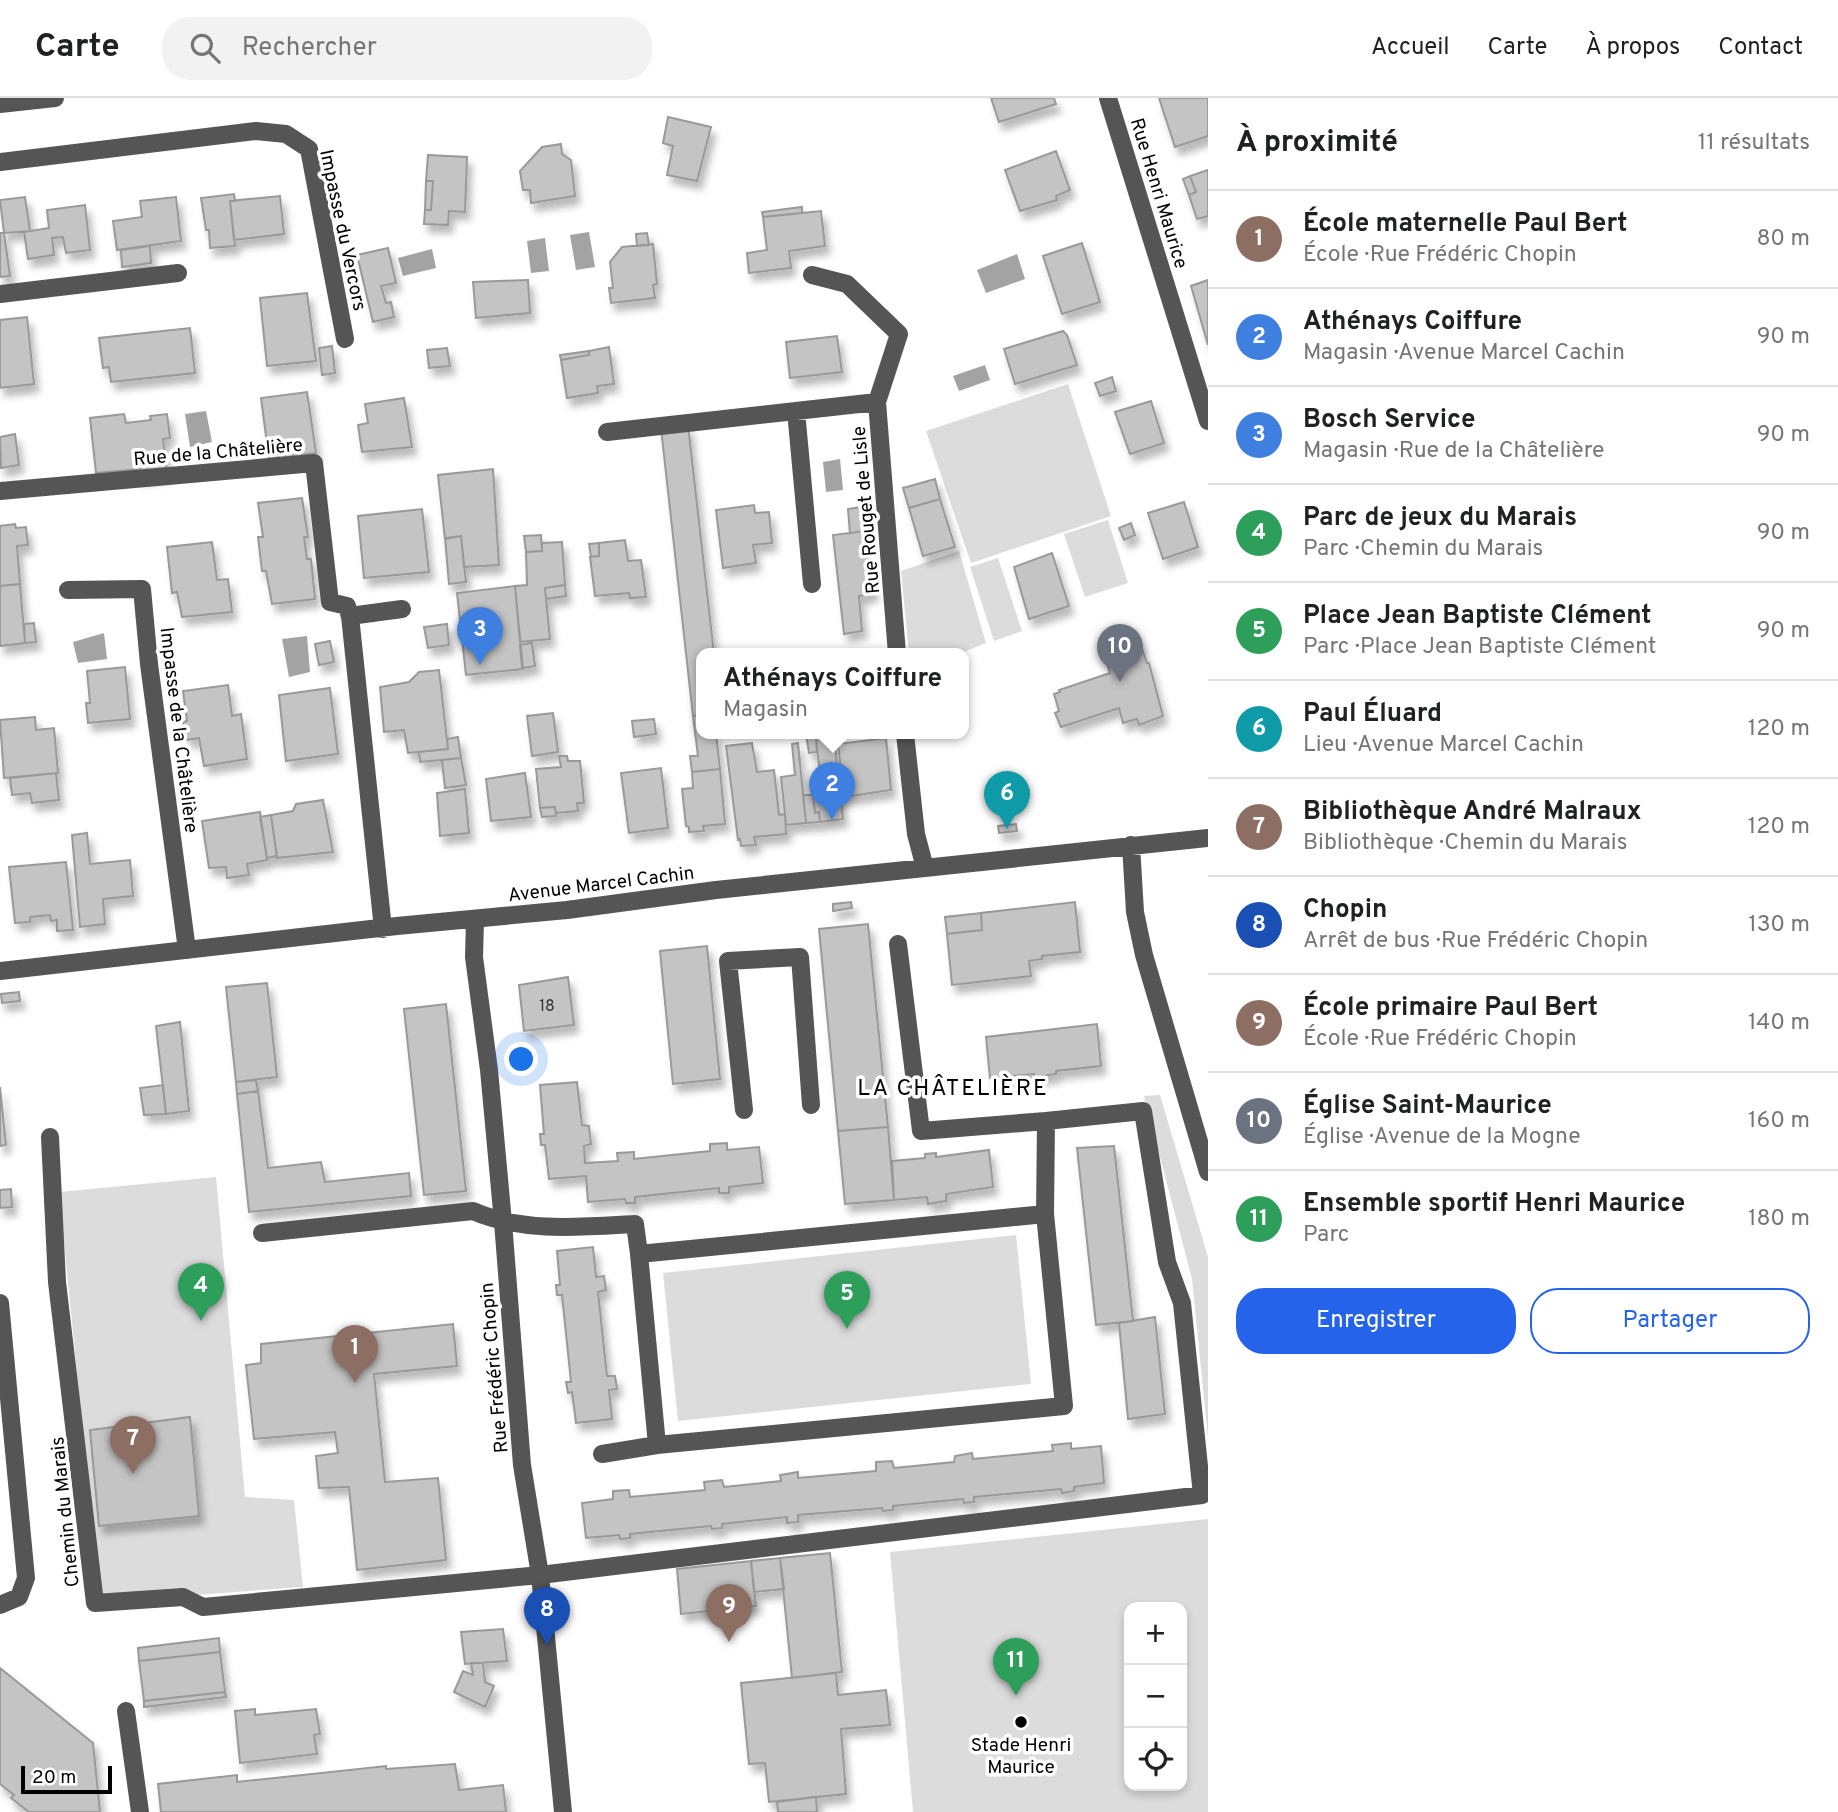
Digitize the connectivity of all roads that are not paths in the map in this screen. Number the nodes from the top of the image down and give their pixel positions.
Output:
1 (55, 98) edge
2 (1108, 98) edge
3 (0, 104) edge
4 (0, 162) edge
5 (178, 273) dead end
6 (812, 275) dead end
7 (0, 294) edge
8 (345, 339) dead end
9 (877, 402) junction
10 (796, 411) junction
11 (1208, 421) edge
12 (607, 432) dead end
13 (0, 491) edge
14 (812, 584) dead end
15 (68, 590) dead end
16 (402, 609) dead end
17 (350, 617) junction
18 (897, 648) edge
19 (906, 739) edge
20 (1208, 838) edge
21 (1131, 845) junction
22 (925, 868) junction
23 (475, 920) junction
24 (383, 929) junction
25 (898, 944) dead end
26 (187, 950) junction
27 (0, 971) edge
28 (811, 1105) dead end
29 (744, 1110) dead end
30 (1046, 1121) junction
31 (50, 1137) dead end
32 (1208, 1172) edge
33 (1045, 1214) junction
34 (503, 1222) junction
35 (262, 1233) dead end
36 (639, 1254) junction
37 (0, 1303) edge
38 (657, 1446) junction
39 (602, 1454) dead end
40 (540, 1575) junction
41 (0, 1605) edge
42 (127, 1711) dead end
43 (140, 1812) edge
44 (563, 1812) edge

1 - 3 street
2 - 11 street, Rue Henri Maurice
4 - 8 street, Impasse du Vercors
5 - 7 street
6 - 9 street
9 - 10 street, Rue Rouget de Lisle
9 - 18 street, Rue Rouget de Lisle
10 - 12 street, Rue Rouget de Lisle
10 - 14 street
13 - 17 street, Rue de la Châtelière
15 - 26 street, Impasse de la Châtelière
16 - 17 street
17 - 24 street
19 - 22 street
20 - 21 street, Avenue Marcel Cachin
21 - 22 street, Avenue Marcel Cachin
21 - 32 street
22 - 23 street, Avenue Marcel Cachin
23 - 24 street, Avenue Marcel Cachin
23 - 34 street, Rue Frédéric Chopin
24 - 26 street, Avenue Marcel Cachin
25 - 30 street
26 - 27 street, Avenue Marcel Cachin
28 - 29 street
30 - 33 street
30 - 40 street
31 - 40 street, Chemin du Marais
33 - 36 street
33 - 38 street
34 - 35 street
34 - 36 street
34 - 40 street, Rue Frédéric Chopin
36 - 38 street
37 - 41 street
38 - 39 street
40 - 44 street, Rue Frédéric Chopin
42 - 43 street

